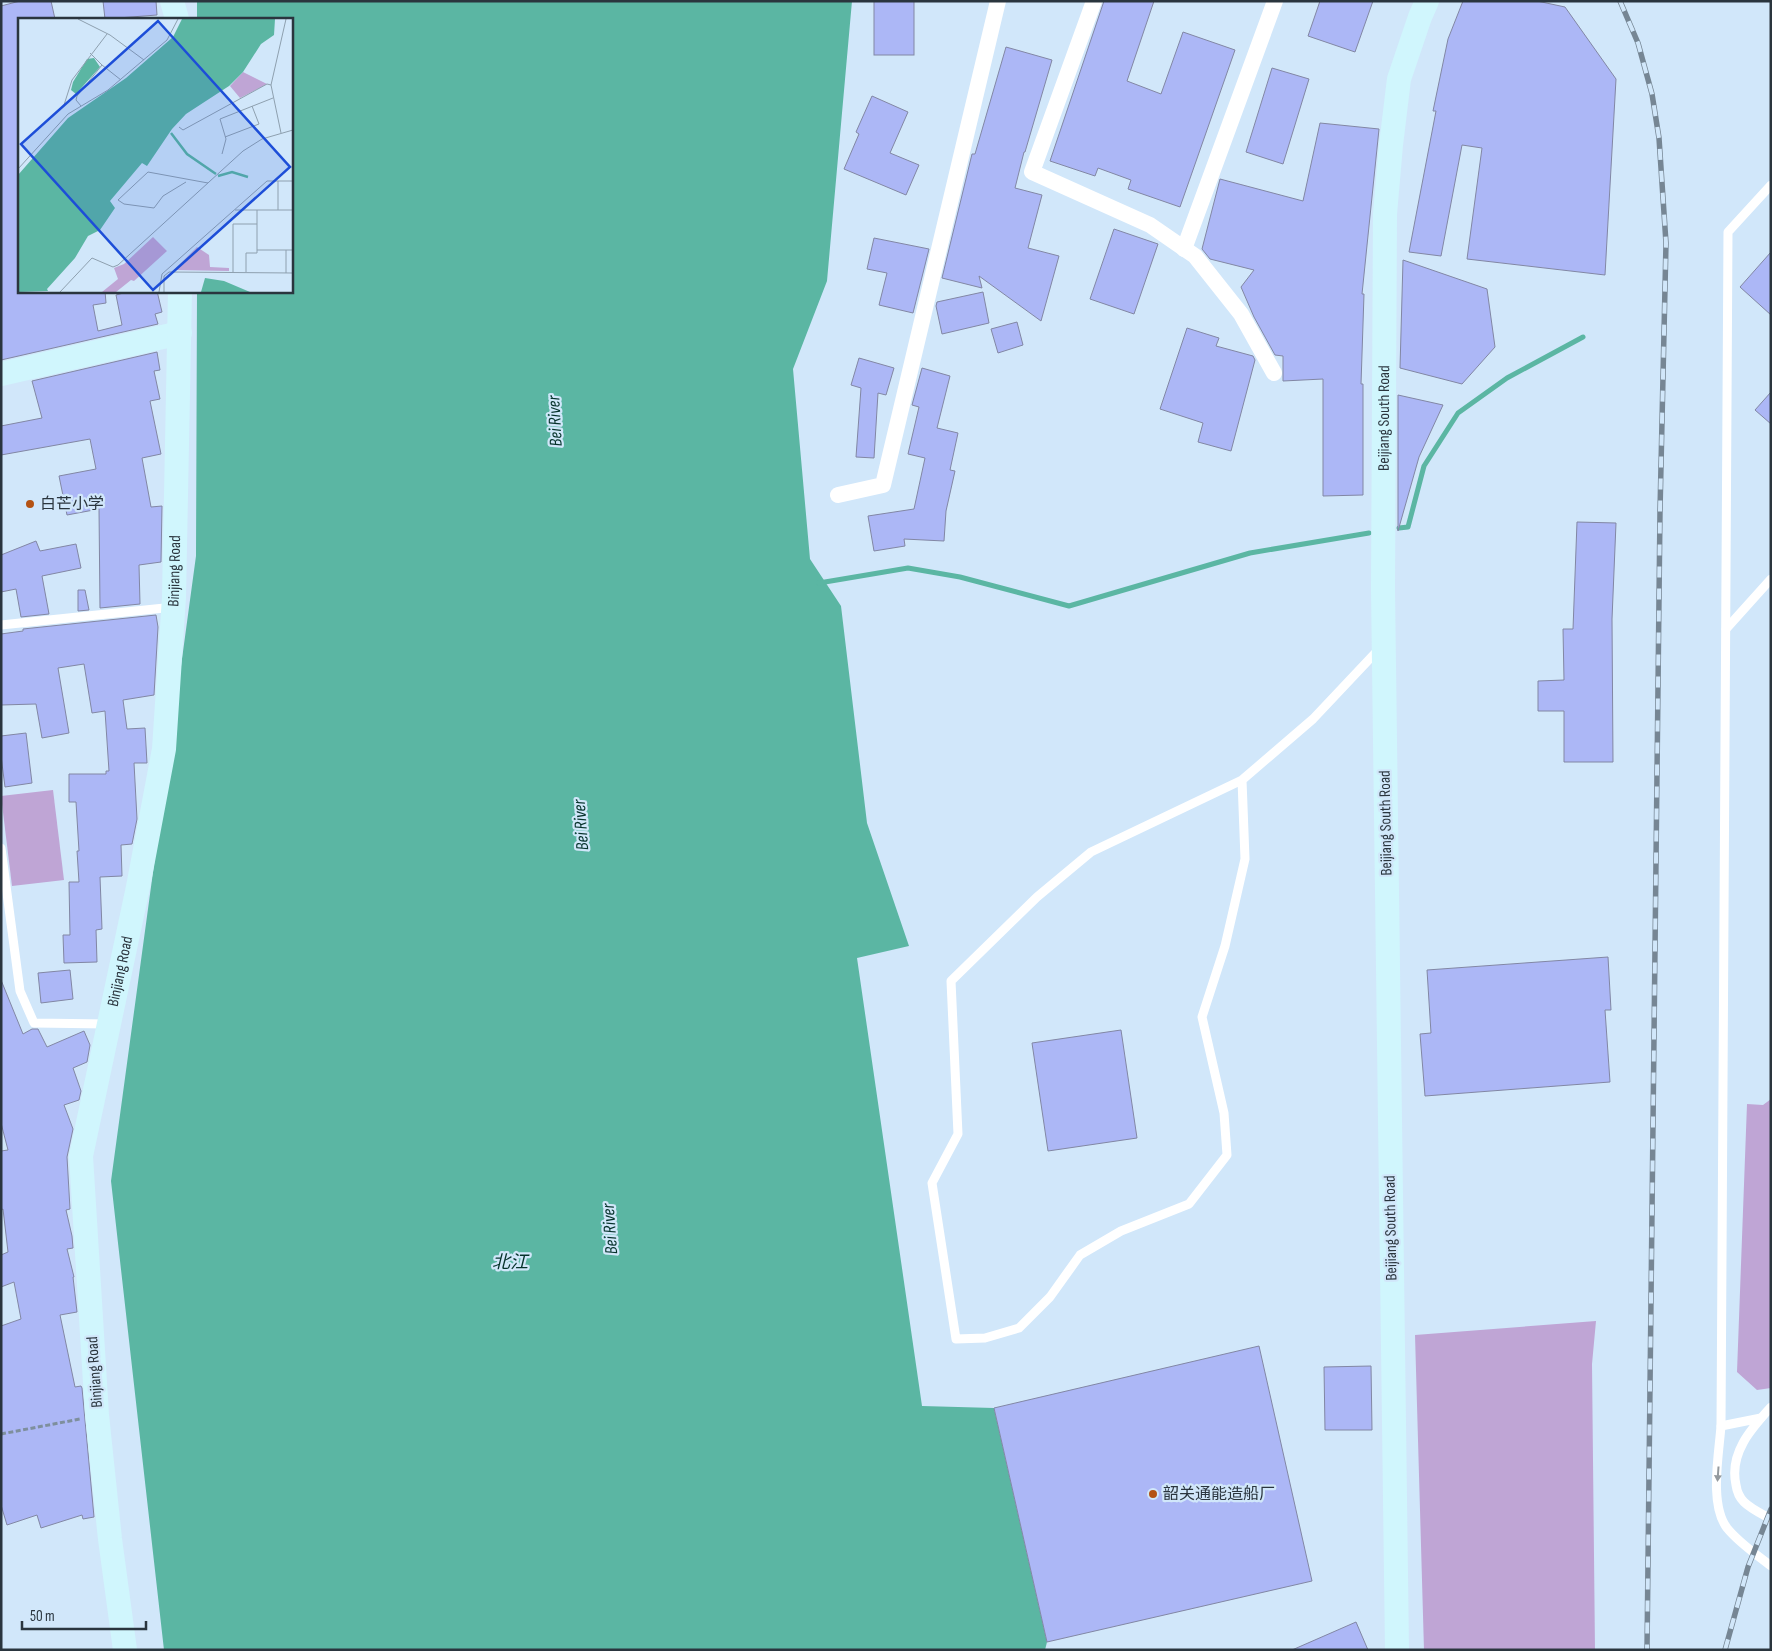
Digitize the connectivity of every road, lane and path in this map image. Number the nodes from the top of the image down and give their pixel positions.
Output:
1 (172, 1) edge
2 (998, 1) edge
3 (1094, 1) edge
4 (1275, 1) edge
5 (1427, 1) edge
6 (177, 18) edge
7 (1771, 185) edge
8 (1184, 249) junction
9 (180, 292) edge
10 (180, 333) junction
11 (1274, 373) dead end
12 (1, 374) edge
13 (838, 495) dead end
14 (1771, 580) edge
15 (174, 607) junction
16 (1, 625) edge
17 (1726, 629) junction
18 (1384, 644) junction
19 (1242, 780) junction
20 (1, 848) edge
21 (109, 1024) junction
22 (1771, 1407) edge
23 (97, 1415) junction
24 (1761, 1418) junction
25 (1721, 1426) junction
26 (1, 1434) edge
27 (1771, 1519) edge
28 (1771, 1566) edge
29 (125, 1650) edge
30 (1397, 1650) edge

1 - 6 street
2 - 13 street
3 - 8 street
4 - 8 street
5 - 18 street, Beijiang South Road
7 - 17 lane
8 - 11 street
9 - 10 street, Binjiang Road
10 - 12 street
10 - 15 street, Binjiang Road
14 - 17 lane
15 - 16 lane
15 - 21 street, Binjiang Road
17 - 25 lane
18 - 19 lane
18 - 30 street, Beijiang South Road
19 - 19 lane
20 - 21 lane
21 - 23 street, Binjiang Road
22 - 24 lane
23 - 26 path
23 - 29 street, Binjiang Road
24 - 25 lane
24 - 27 lane
25 -> 28 lane

